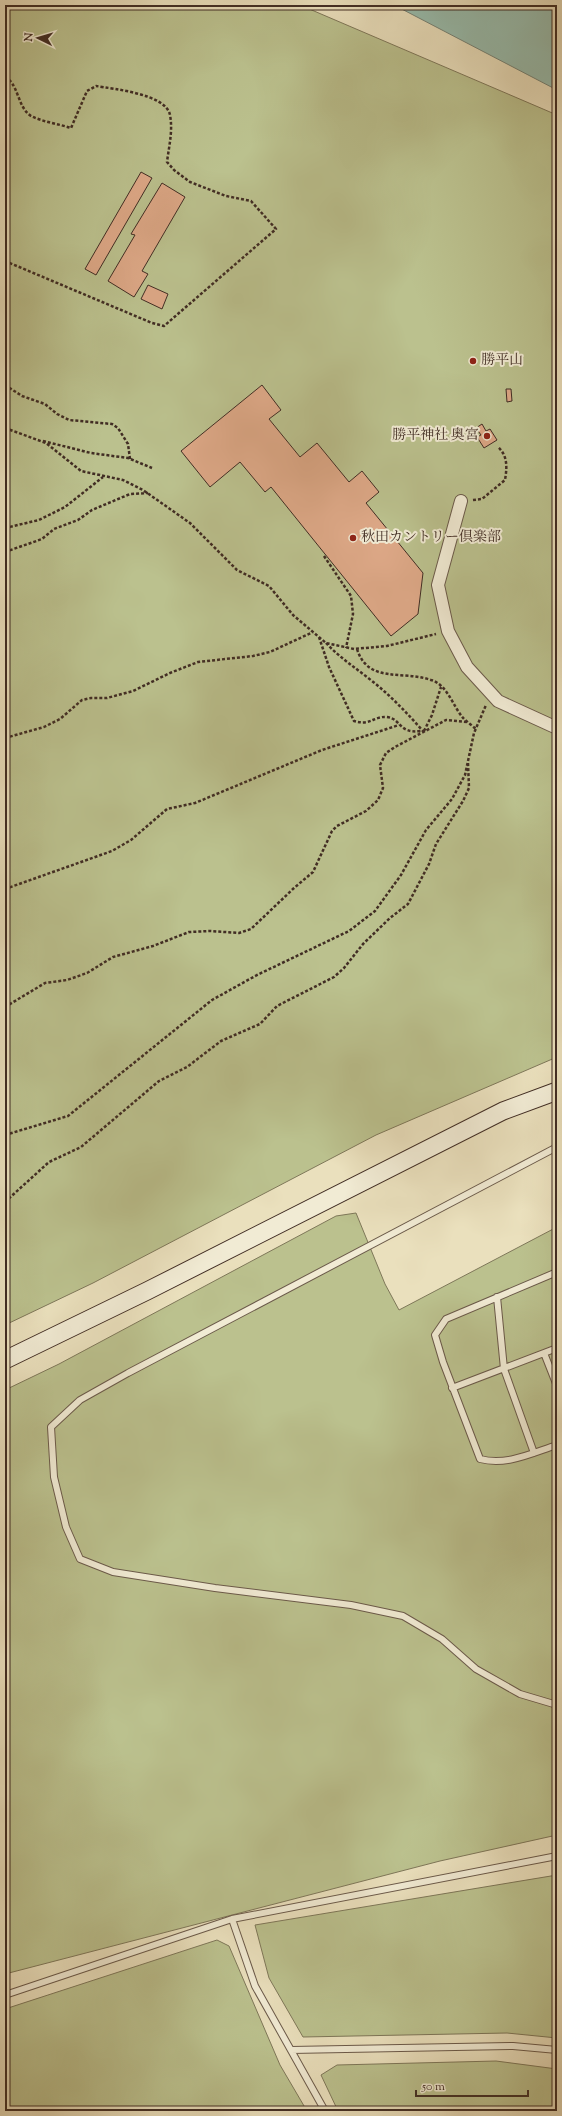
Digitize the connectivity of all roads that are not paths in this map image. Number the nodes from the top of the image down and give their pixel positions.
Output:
1 (461, 501) road end
2 (557, 728) edge
3 (557, 1091) edge
4 (557, 1147) edge
5 (557, 1274) edge
6 (497, 1297) junction
7 (557, 1348) edge
8 (544, 1353) junction
9 (5, 1360) edge
10 (557, 1366) edge
11 (550, 1368) junction
12 (504, 1369) junction
13 (557, 1386) edge
14 (452, 1388) junction
15 (557, 1445) edge
16 (534, 1453) junction
17 (557, 1705) edge
18 (557, 1856) edge
19 (232, 1919) junction
20 (5, 1995) edge
21 (291, 2050) junction
22 (557, 2050) edge
23 (324, 2111) edge

1 - 2 street
3 - 9 street
4 - 17 lane
5 - 6 lane
6 - 12 lane
6 - 14 lane
7 - 8 lane
8 - 11 lane
8 - 12 lane
10 - 11 lane
11 - 13 lane
12 - 14 lane
12 - 16 lane
14 - 16 lane
15 - 16 lane
18 - 19 lane
19 - 20 lane
19 - 21 lane
21 - 22 lane
21 - 23 lane

